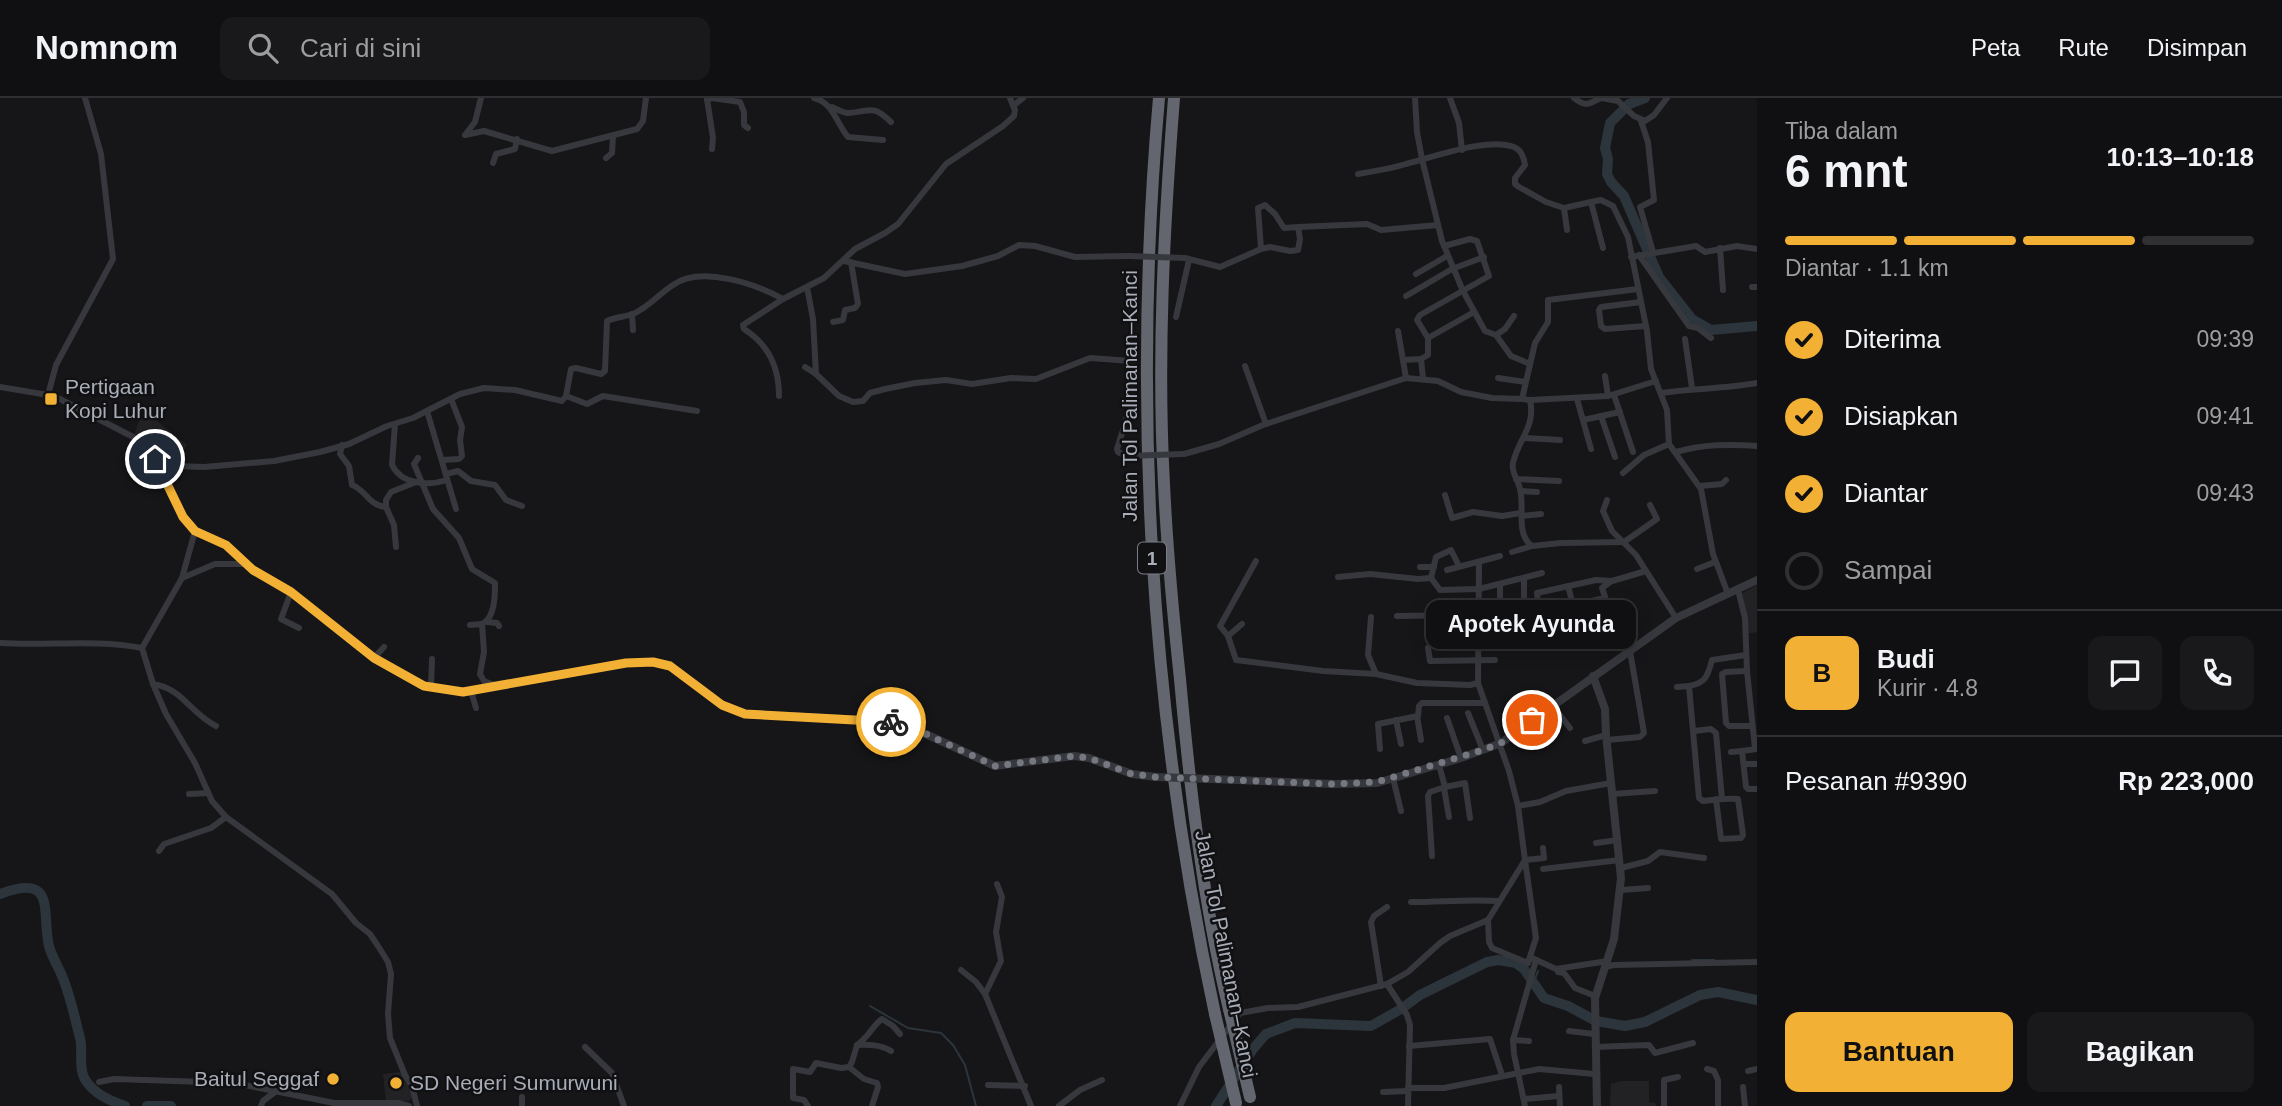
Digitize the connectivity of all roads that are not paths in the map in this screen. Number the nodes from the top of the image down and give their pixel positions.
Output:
1 (85, 98) edge
2 (481, 98) edge
3 (646, 98) edge
4 (814, 98) edge
5 (1010, 98) edge
6 (1023, 98) edge
7 (1159, 98) edge
8 (1174, 98) edge
9 (1415, 98) edge
10 (1450, 98) edge
11 (1574, 98) edge
12 (1667, 98) edge
13 (707, 99) edge
14 (1013, 106) junction
15 (830, 107) junction
16 (1637, 119) junction
17 (475, 122) junction
18 (891, 122) dead end
19 (748, 128) dead end
20 (484, 131) junction
21 (613, 136) junction
22 (517, 139) junction
23 (883, 140) dead end
24 (712, 149) dead end
25 (1462, 150) junction
26 (606, 159) dead end
27 (1422, 159) junction
28 (493, 163) dead end
29 (1358, 174) dead end
30 (1591, 202) junction
31 (1564, 208) junction
32 (1438, 225) junction
33 (1298, 227) junction
34 (1567, 230) dead end
35 (1444, 246) junction
36 (1603, 248) dead end
37 (1720, 248) junction
38 (1261, 249) junction
39 (1757, 249) edge
40 (1652, 252) junction
41 (1447, 256) junction
42 (1637, 256) junction
43 (1484, 257) junction
44 (1187, 259) junction
45 (848, 261) junction
46 (1452, 269) junction
47 (1416, 274) dead end
48 (807, 287) junction
49 (1637, 289) junction
50 (1723, 290) dead end
51 (1463, 291) junction
52 (1406, 296) dead end
53 (783, 299) junction
54 (1641, 302) junction
55 (1474, 312) junction
56 (632, 314) junction
57 (1514, 316) dead end
58 (1176, 317) dead end
59 (833, 322) dead end
60 (1646, 326) junction
61 (633, 330) dead end
62 (1398, 331) dead end
63 (1496, 335) junction
64 (1428, 338) junction
65 (1711, 338) dead end
66 (1685, 339) dead end
67 (804, 356) dead end
68 (814, 356) junction
69 (1421, 359) junction
70 (1403, 360) junction
71 (1530, 364) junction
72 (1245, 366) dead end
73 (805, 367) dead end
74 (816, 374) junction
75 (1605, 376) dead end
76 (1406, 378) junction
77 (1423, 378) junction
78 (1498, 378) dead end
79 (1656, 381) junction
80 (1525, 382) junction
81 (1757, 383) edge
82 (0, 387) edge
83 (1692, 388) junction
84 (1661, 393) junction
85 (48, 395) junction
86 (566, 396) junction
87 (779, 396) dead end
88 (1611, 396) junction
89 (1577, 398) junction
90 (451, 400) junction
91 (1526, 400) junction
92 (1259, 404) junction
93 (1250, 408) dead end
94 (427, 411) junction
95 (697, 411) dead end
96 (1620, 412) junction
97 (1601, 416) junction
98 (1583, 420) junction
99 (395, 424) junction
100 (1266, 424) junction
101 (1525, 438) junction
102 (1560, 440) dead end
103 (1669, 444) junction
104 (342, 445) junction
105 (1757, 446) edge
106 (1591, 449) dead end
107 (1633, 452) dead end
108 (1676, 452) junction
109 (1615, 457) dead end
110 (418, 458) dead end
111 (442, 460) junction
112 (162, 470) junction
113 (1623, 473) dead end
114 (446, 477) junction
115 (1516, 479) junction
116 (1726, 480) dead end
117 (1559, 481) dead end
118 (416, 482) junction
119 (425, 485) junction
120 (1700, 486) junction
121 (1521, 491) junction
122 (1537, 492) dead end
123 (1445, 495) dead end
124 (1606, 500) dead end
125 (1650, 505) dead end
126 (522, 506) dead end
127 (386, 507) junction
128 (456, 509) dead end
129 (1541, 513) dead end
130 (1521, 515) junction
131 (195, 531) junction
132 (1624, 542) junction
133 (1532, 546) junction
134 (396, 547) dead end
135 (1512, 552) dead end
136 (1500, 556) dead end
137 (1256, 561) dead end
138 (1479, 562) junction
139 (1716, 562) junction
140 (245, 564) junction
141 (1459, 566) junction
142 (1420, 567) dead end
143 (1434, 567) junction
144 (1697, 569) dead end
145 (1447, 570) dead end
146 (1646, 571) junction
147 (1542, 573) dead end
148 (1338, 577) dead end
149 (1431, 578) junction
150 (1524, 578) junction
151 (182, 579) junction
152 (1757, 580) edge
153 (1612, 581) junction
154 (1500, 584) junction
155 (1568, 586) junction
156 (1479, 589) junction
157 (1738, 590) junction
158 (291, 592) junction
159 (1728, 594) junction
160 (1605, 598) junction
161 (1573, 605) junction
162 (1608, 606) dead end
163 (1478, 614) junction
164 (1500, 614) junction
165 (1397, 616) dead end
166 (1371, 617) dead end
167 (1676, 618) junction
168 (484, 623) junction
169 (1242, 624) dead end
170 (470, 625) dead end
171 (499, 626) dead end
172 (299, 628) dead end
173 (1228, 636) junction
174 (1431, 637) dead end
175 (1477, 638) junction
176 (1510, 638) dead end
177 (0, 643) edge
178 (142, 648) junction
179 (384, 648) dead end
180 (1428, 648) dead end
181 (1630, 651) junction
182 (1746, 655) junction
183 (374, 658) junction
184 (432, 659) dead end
185 (1495, 660) dead end
186 (1477, 661) junction
187 (626, 663) joint
188 (1747, 671) junction
189 (1376, 674) junction
190 (1593, 676) junction
191 (153, 684) junction
192 (496, 686) junction
193 (1479, 686) junction
194 (1689, 686) junction
195 (1677, 687) dead end
196 (431, 688) junction
197 (471, 691) junction
198 (1748, 694) junction
199 (1757, 694) edge
200 (1485, 703) junction
201 (1552, 705) junction
202 (476, 708) dead end
203 (1468, 713) dead end
204 (1417, 716) junction
205 (1447, 718) dead end
206 (1396, 720) junction
207 (216, 726) dead end
208 (1752, 726) junction
209 (1570, 728) dead end
210 (1694, 731) junction
211 (1606, 738) junction
212 (1421, 740) dead end
213 (1585, 741) dead end
214 (1501, 743) junction
215 (1401, 744) dead end
216 (1380, 749) dead end
217 (1756, 749) edge
218 (1483, 750) junction
219 (1742, 751) junction
220 (1731, 752) dead end
221 (1461, 758) junction
222 (1744, 764) junction
223 (1757, 764) edge
224 (1439, 765) junction
225 (1393, 778) junction
226 (1611, 783) junction
227 (1444, 788) junction
228 (1757, 789) edge
229 (1655, 791) dead end
230 (208, 793) junction
231 (189, 794) dead end
232 (1612, 794) junction
233 (1719, 799) junction
234 (1518, 806) junction
235 (1401, 811) dead end
236 (226, 817) junction
237 (1449, 817) dead end
238 (1470, 818) dead end
239 (1618, 840) junction
240 (1596, 843) dead end
241 (1543, 848) dead end
242 (159, 851) dead end
243 (1432, 856) dead end
244 (1704, 858) dead end
245 (1525, 860) junction
246 (1620, 864) junction
247 (1544, 869) dead end
248 (997, 884) dead end
249 (1648, 888) dead end
250 (1621, 890) junction
251 (1499, 901) junction
252 (1411, 902) dead end
253 (1387, 907) dead end
254 (1488, 920) junction
255 (1757, 962) edge
256 (1532, 963) junction
257 (1606, 964) junction
258 (961, 970) dead end
259 (1384, 985) junction
260 (985, 994) junction
261 (1595, 998) junction
262 (1569, 1031) dead end
263 (1594, 1033) junction
264 (900, 1034) dead end
265 (868, 1037) junction
266 (1513, 1040) junction
267 (1529, 1041) dead end
268 (1693, 1043) dead end
269 (857, 1045) junction
270 (870, 1046) junction
271 (1409, 1046) junction
272 (585, 1047) dead end
273 (1595, 1047) junction
274 (891, 1051) dead end
275 (849, 1067) junction
276 (1707, 1069) dead end
277 (1757, 1069) edge
278 (1748, 1071) dead end
279 (1518, 1072) junction
280 (1595, 1073) junction
281 (1502, 1075) junction
282 (1678, 1077) dead end
283 (1102, 1080) dead end
284 (99, 1082) dead end
285 (988, 1085) dead end
286 (1025, 1086) junction
287 (1559, 1087) dead end
288 (1742, 1087) dead end
289 (1408, 1090) junction
290 (275, 1092) junction
291 (1383, 1093) dead end
292 (1559, 1096) junction
293 (522, 1097) dead end
294 (1250, 1102) edge
295 (1525, 1103) edge
296 (1237, 1105) edge
297 (261, 1106) edge
298 (410, 1106) edge
299 (417, 1106) edge
300 (522, 1106) edge
301 (624, 1106) edge
302 (808, 1106) edge
303 (872, 1106) edge
304 (1031, 1106) edge
305 (1059, 1106) edge
306 (1180, 1106) edge
307 (1408, 1106) edge
308 (1560, 1106) edge
309 (1597, 1106) edge
310 (1664, 1106) edge
311 (1718, 1106) edge
312 (1745, 1106) edge

1 - 85 street
2 - 17 street
3 - 21 street
4 - 15 street
5 - 14 street
6 - 14 street
7 - 296 highway, Jalan Tol Palimanan–Kanci / 1, bridge
8 - 294 highway, Jalan Tol Palimanan–Kanci / 1, bridge
9 - 27 street
10 - 25 street
11 - 16 street
12 - 16 street
13 - 19 street
13 - 24 street
14 - 45 street
15 - 18 street
15 - 23 street
16 - 40 street
17 - 20 street
17 - 20 street
20 - 22 street
21 - 22 street
21 - 26 street
22 - 28 street
25 - 27 street
25 - 31 street
27 - 29 street
27 - 32 street
30 - 31 street
30 - 36 street
30 - 42 street
31 - 34 street
32 - 33 street
32 - 35 street
33 - 38 street
33 - 38 street
35 - 41 street
35 - 43 street
37 - 39 street
37 - 40 street
37 - 50 street
38 - 44 street
40 - 42 street
41 - 46 street
41 - 47 street
42 - 49 street
42 - 65 street
43 - 46 street
43 - 51 street
44 - 45 street, bridge
44 - 58 street
45 - 48 street
45 - 59 street
46 - 51 street
46 - 52 street
48 - 53 street
48 - 68 street
49 - 54 street
49 - 71 street
51 - 55 street
51 - 64 street
53 - 56 street
53 - 87 street
54 - 60 street
54 - 60 street
55 - 63 street
55 - 64 street
56 - 61 street
56 - 86 street
57 - 63 street
60 - 79 street
62 - 70 street
63 - 71 street
64 - 69 street
66 - 83 street
67 - 68 street
68 - 74 street
69 - 70 street
69 - 77 street
70 - 76 street
71 - 80 street
72 - 92 street
73 - 74 street
74 - 100 street, bridge
75 - 88 street
76 - 77 street
76 - 100 street
77 - 91 street
78 - 80 street
79 - 84 street
79 - 88 street
80 - 91 street
81 - 83 street
82 - 85 street
83 - 84 street
84 - 103 street
85 - 112 street
86 - 90 street
86 - 95 street
88 - 89 street
88 - 96 street
89 - 91 street
89 - 98 street
90 - 94 street
90 - 111 street
91 - 101 street
92 - 93 street
92 - 100 street
94 - 99 street
94 - 111 street
96 - 97 street
96 - 107 street
97 - 98 street
97 - 109 street
98 - 106 street
99 - 104 street
99 - 118 street
101 - 102 street
101 - 115 street
103 - 108 street
103 - 113 street
104 - 112 street
104 - 127 street
105 - 108 street
108 - 120 street
110 - 119 street
111 - 114 street
112 - 131 street
114 - 119 street
114 - 126 street
114 - 128 street
115 - 117 street
115 - 121 street
116 - 120 street
118 - 119 street
118 - 127 street
119 - 168 street
120 - 139 street
121 - 122 street
121 - 130 street
123 - 130 street
124 - 132 street
125 - 132 street
127 - 134 street
129 - 130 street
130 - 133 street
131 - 140 street
131 - 151 street
132 - 133 street
132 - 146 street
133 - 135 street
136 - 138 street
137 - 173 street
138 - 141 street
138 - 156 street
139 - 144 street
139 - 159 street
140 - 151 street
140 - 158 street
141 - 143 street
141 - 145 street
142 - 143 street
143 - 149 street
146 - 153 street
146 - 167 street
147 - 150 street
148 - 149 street
149 - 156 street
150 - 154 street
150 - 164 street
151 - 178 street
152 - 157 street
153 - 155 street
153 - 160 street
154 - 156 street
154 - 164 street
155 - 161 street
155 - 161 street
156 - 163 street
157 - 159 street
157 - 182 street
158 - 172 street
158 - 183 street
159 - 167 street
160 - 161 street
160 - 162 street
163 - 164 street
163 - 165 street
163 - 175 street
166 - 189 street
167 - 181 street
168 - 170 street
168 - 171 street
168 - 192 street
169 - 173 street
173 - 189 street
174 - 175 street
175 - 176 street
175 - 186 street
177 - 178 street
178 - 191 street
179 - 183 street
180 - 186 street
181 - 190 street
181 - 211 street
182 - 188 street
182 - 194 street
183 - 196 street
184 - 196 street
185 - 186 street
186 - 193 street
187 - 192 street
187 - 225 street, bridge
188 - 198 street
188 - 208 street
189 - 193 street
190 - 201 street
190 - 211 street
191 - 207 street
191 - 230 street
192 - 197 street
193 - 200 street
194 - 195 street
194 - 210 street
196 - 197 street
197 - 202 street
198 - 199 street
198 - 208 street
200 - 204 street
200 - 214 street
201 - 209 street
201 - 214 street
203 - 218 street
204 - 206 street
204 - 212 street
205 - 221 street
206 - 215 street
206 - 216 street
208 - 217 street
210 - 233 street
210 - 233 street
211 - 213 street
211 - 226 street
214 - 218 street
214 - 234 street
217 - 219 street
218 - 221 street
219 - 220 street
219 - 222 street
221 - 224 street
222 - 223 street
222 - 228 street
224 - 225 street
224 - 227 street
225 - 235 street
226 - 232 street
226 - 234 street
227 - 237 street
227 - 238 street
227 - 243 street
229 - 232 street
230 - 231 street
230 - 236 street
232 - 239 street
233 - 233 street
234 - 245 street
236 - 242 street
236 - 299 street
239 - 240 street
239 - 246 street
241 - 245 street
244 - 246 street
245 - 251 street
245 - 256 street
246 - 247 street
246 - 250 street
248 - 260 street
249 - 250 street
250 - 257 street
251 - 252 street
251 - 254 street
253 - 259 street
254 - 256 street
254 - 259 street
255 - 257 street
256 - 257 street
256 - 261 street
256 - 266 street
257 - 261 street
258 - 260 street
259 - 271 street
259 - 306 street
260 - 286 street
261 - 263 street
262 - 263 street
263 - 273 street
264 - 265 street
265 - 269 street
265 - 270 street
266 - 267 street
266 - 279 street
268 - 273 street
269 - 270 street
269 - 275 street
270 - 274 street
271 - 281 street
271 - 289 street
272 - 301 street
273 - 280 street
275 - 302 street
275 - 303 street
276 - 311 street
277 - 278 street
279 - 280 street
279 - 281 street
279 - 295 street
280 - 309 street
281 - 289 street
282 - 310 street
283 - 305 street
284 - 290 street
285 - 286 street
286 - 304 street
287 - 292 street
288 - 312 street
289 - 291 street
289 - 307 street
290 - 297 street
290 - 298 street
292 - 295 street
292 - 308 street
293 - 300 street

